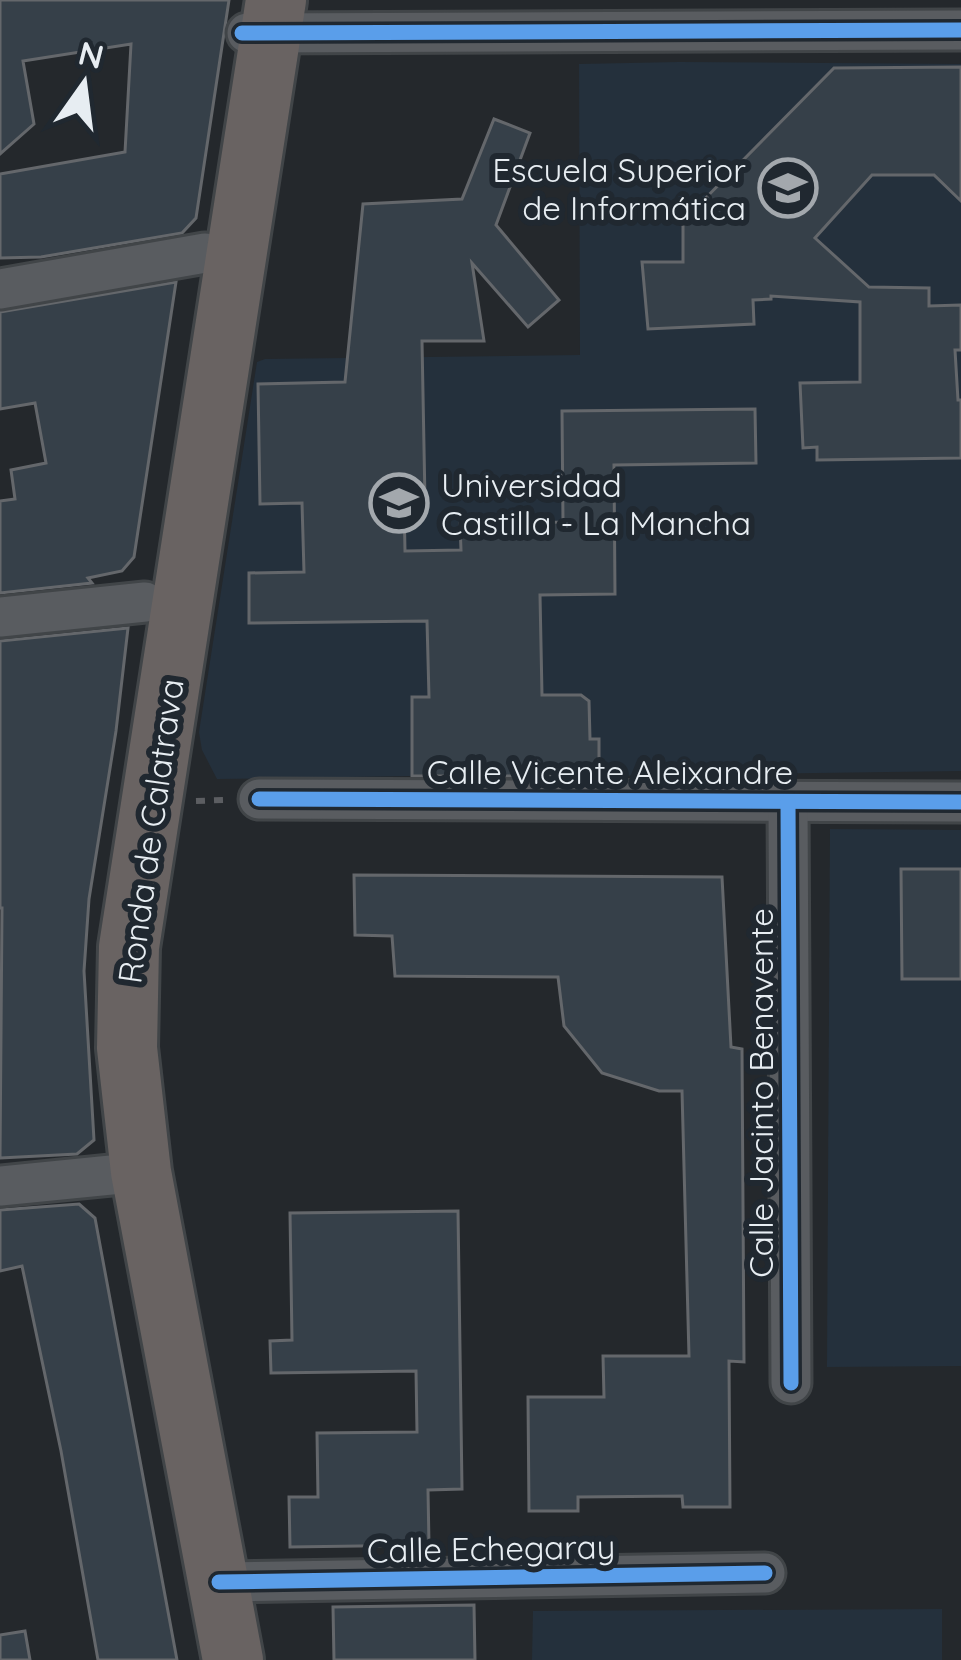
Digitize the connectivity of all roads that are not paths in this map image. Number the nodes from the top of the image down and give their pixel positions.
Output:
1 (259, 17) edge
2 (961, 30) edge
3 (220, 256) junction
4 (0, 289) edge
5 (146, 602) junction
6 (0, 617) edge
7 (259, 799) dead end
8 (788, 802) junction
9 (961, 802) edge
10 (124, 1174) junction
11 (0, 1186) edge
12 (791, 1382) dead end
13 (765, 1573) dead end
14 (219, 1582) junction
15 (199, 1660) edge
16 (233, 1660) edge

1 - 2 street
1 - 3 highway, Ronda de Calatrava
3 - 4 street
3 - 5 highway, Ronda de Calatrava
3 - 10 highway, Ronda de Calatrava
5 - 6 street
5 - 10 highway, Ronda de Calatrava
7 - 8 street, Calle Vicente Aleixandre
8 - 9 street, Calle Vicente Aleixandre
8 - 12 street, Calle Jacinto Benavente
10 - 11 street
10 - 14 highway, Ronda de Calatrava
10 - 15 highway, Ronda de Calatrava
13 - 14 street, Calle Echegaray
14 - 16 highway, Ronda de Calatrava

